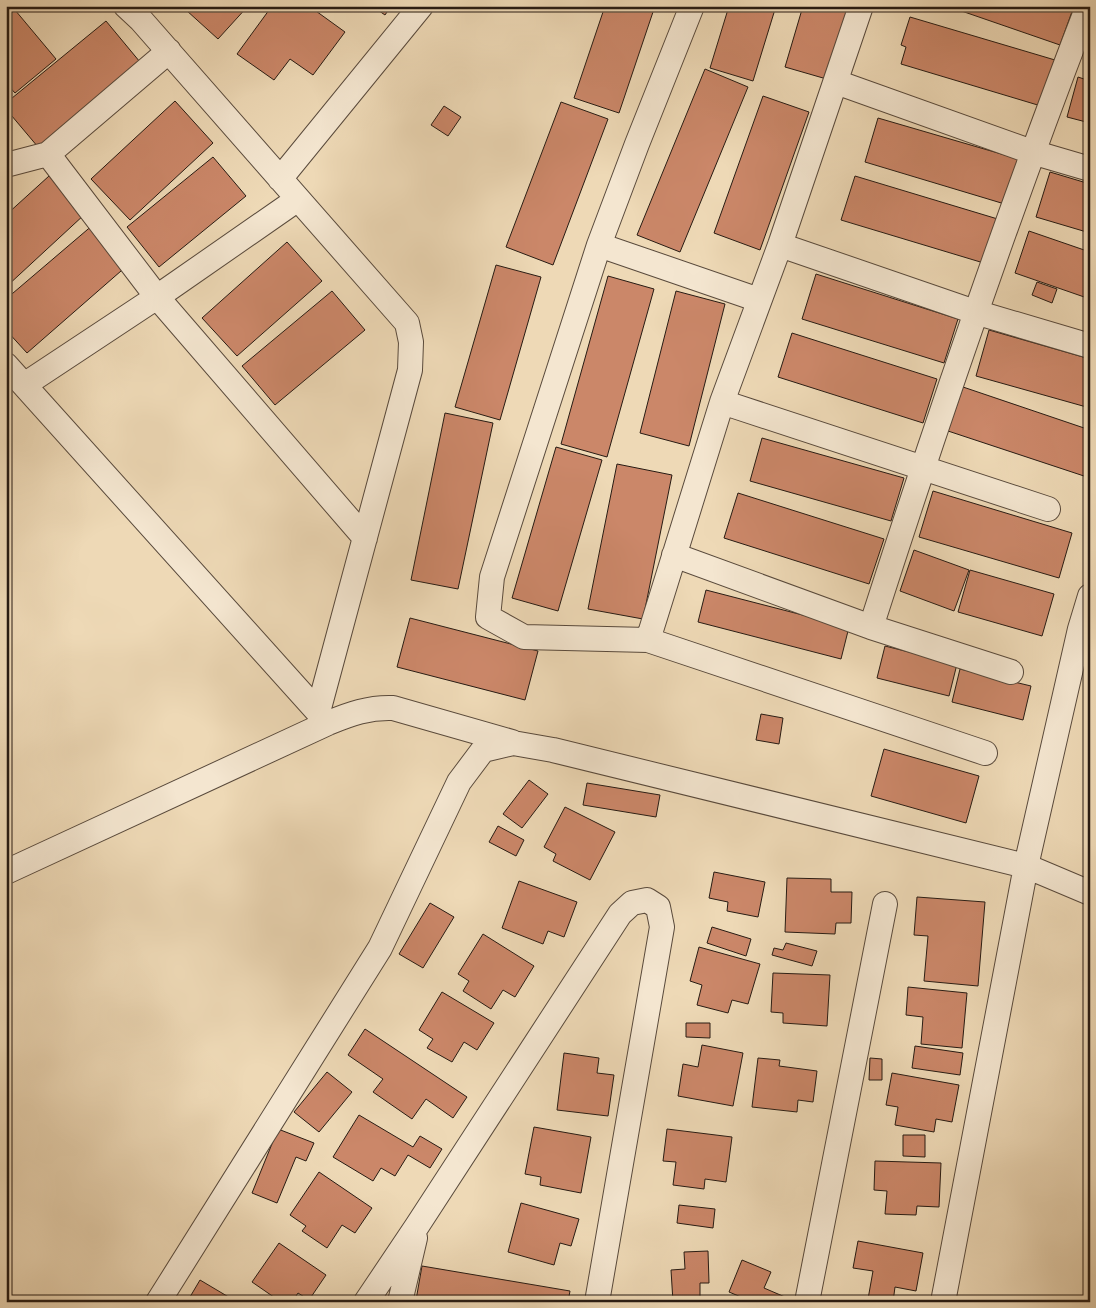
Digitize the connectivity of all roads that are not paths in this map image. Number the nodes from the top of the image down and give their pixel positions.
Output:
1 (126, 6) edge
2 (421, 6) edge
3 (692, 6) edge
4 (861, 6) edge
5 (1088, 6) edge
6 (169, 51) junction
7 (836, 82) junction
8 (1032, 152) junction
9 (48, 154) junction
10 (6, 165) edge
11 (1090, 169) edge
12 (280, 179) junction
13 (298, 199) junction
14 (599, 245) junction
15 (780, 245) junction
16 (158, 297) junction
17 (760, 300) junction
18 (975, 312) junction
19 (1090, 346) edge
20 (6, 365) edge
21 (24, 385) junction
22 (722, 402) junction
23 (922, 468) junction
24 (1048, 509) dead end
25 (365, 538) junction
26 (674, 555) junction
27 (1090, 596) edge
28 (871, 627) junction
29 (648, 640) junction
30 (1011, 672) dead end
31 (323, 718) junction
32 (513, 743) junction
33 (985, 753) dead end
34 (1026, 866) junction
35 (6, 872) edge
36 (1090, 894) edge
37 (885, 904) dead end
38 (417, 1226) junction
39 (158, 1302) edge
40 (366, 1302) edge
41 (400, 1302) edge
42 (597, 1302) edge
43 (807, 1302) edge
44 (944, 1302) edge

1 - 6 street
2 - 12 street
3 - 14 street
4 - 7 street
5 - 8 street
6 - 9 street
6 - 12 street
7 - 8 street
7 - 15 street
8 - 11 street
8 - 18 street
9 - 10 street
9 - 16 street
12 - 13 street
13 - 16 street
13 - 25 street
14 - 17 street
14 - 29 street
15 - 17 street
15 - 18 street
16 - 21 street
16 - 25 street
17 - 22 street
18 - 19 street
18 - 23 street
20 - 21 street
21 - 31 street
22 - 23 street
22 - 26 street
23 - 24 street
23 - 28 street
25 - 31 street
26 - 28 street
26 - 29 street
27 - 34 street
28 - 30 street
29 - 33 street
31 - 32 street
31 - 35 street
32 - 34 street
32 - 39 street
34 - 36 street
34 - 44 street
37 - 43 street
38 - 40 street
38 - 41 street
38 - 42 street

